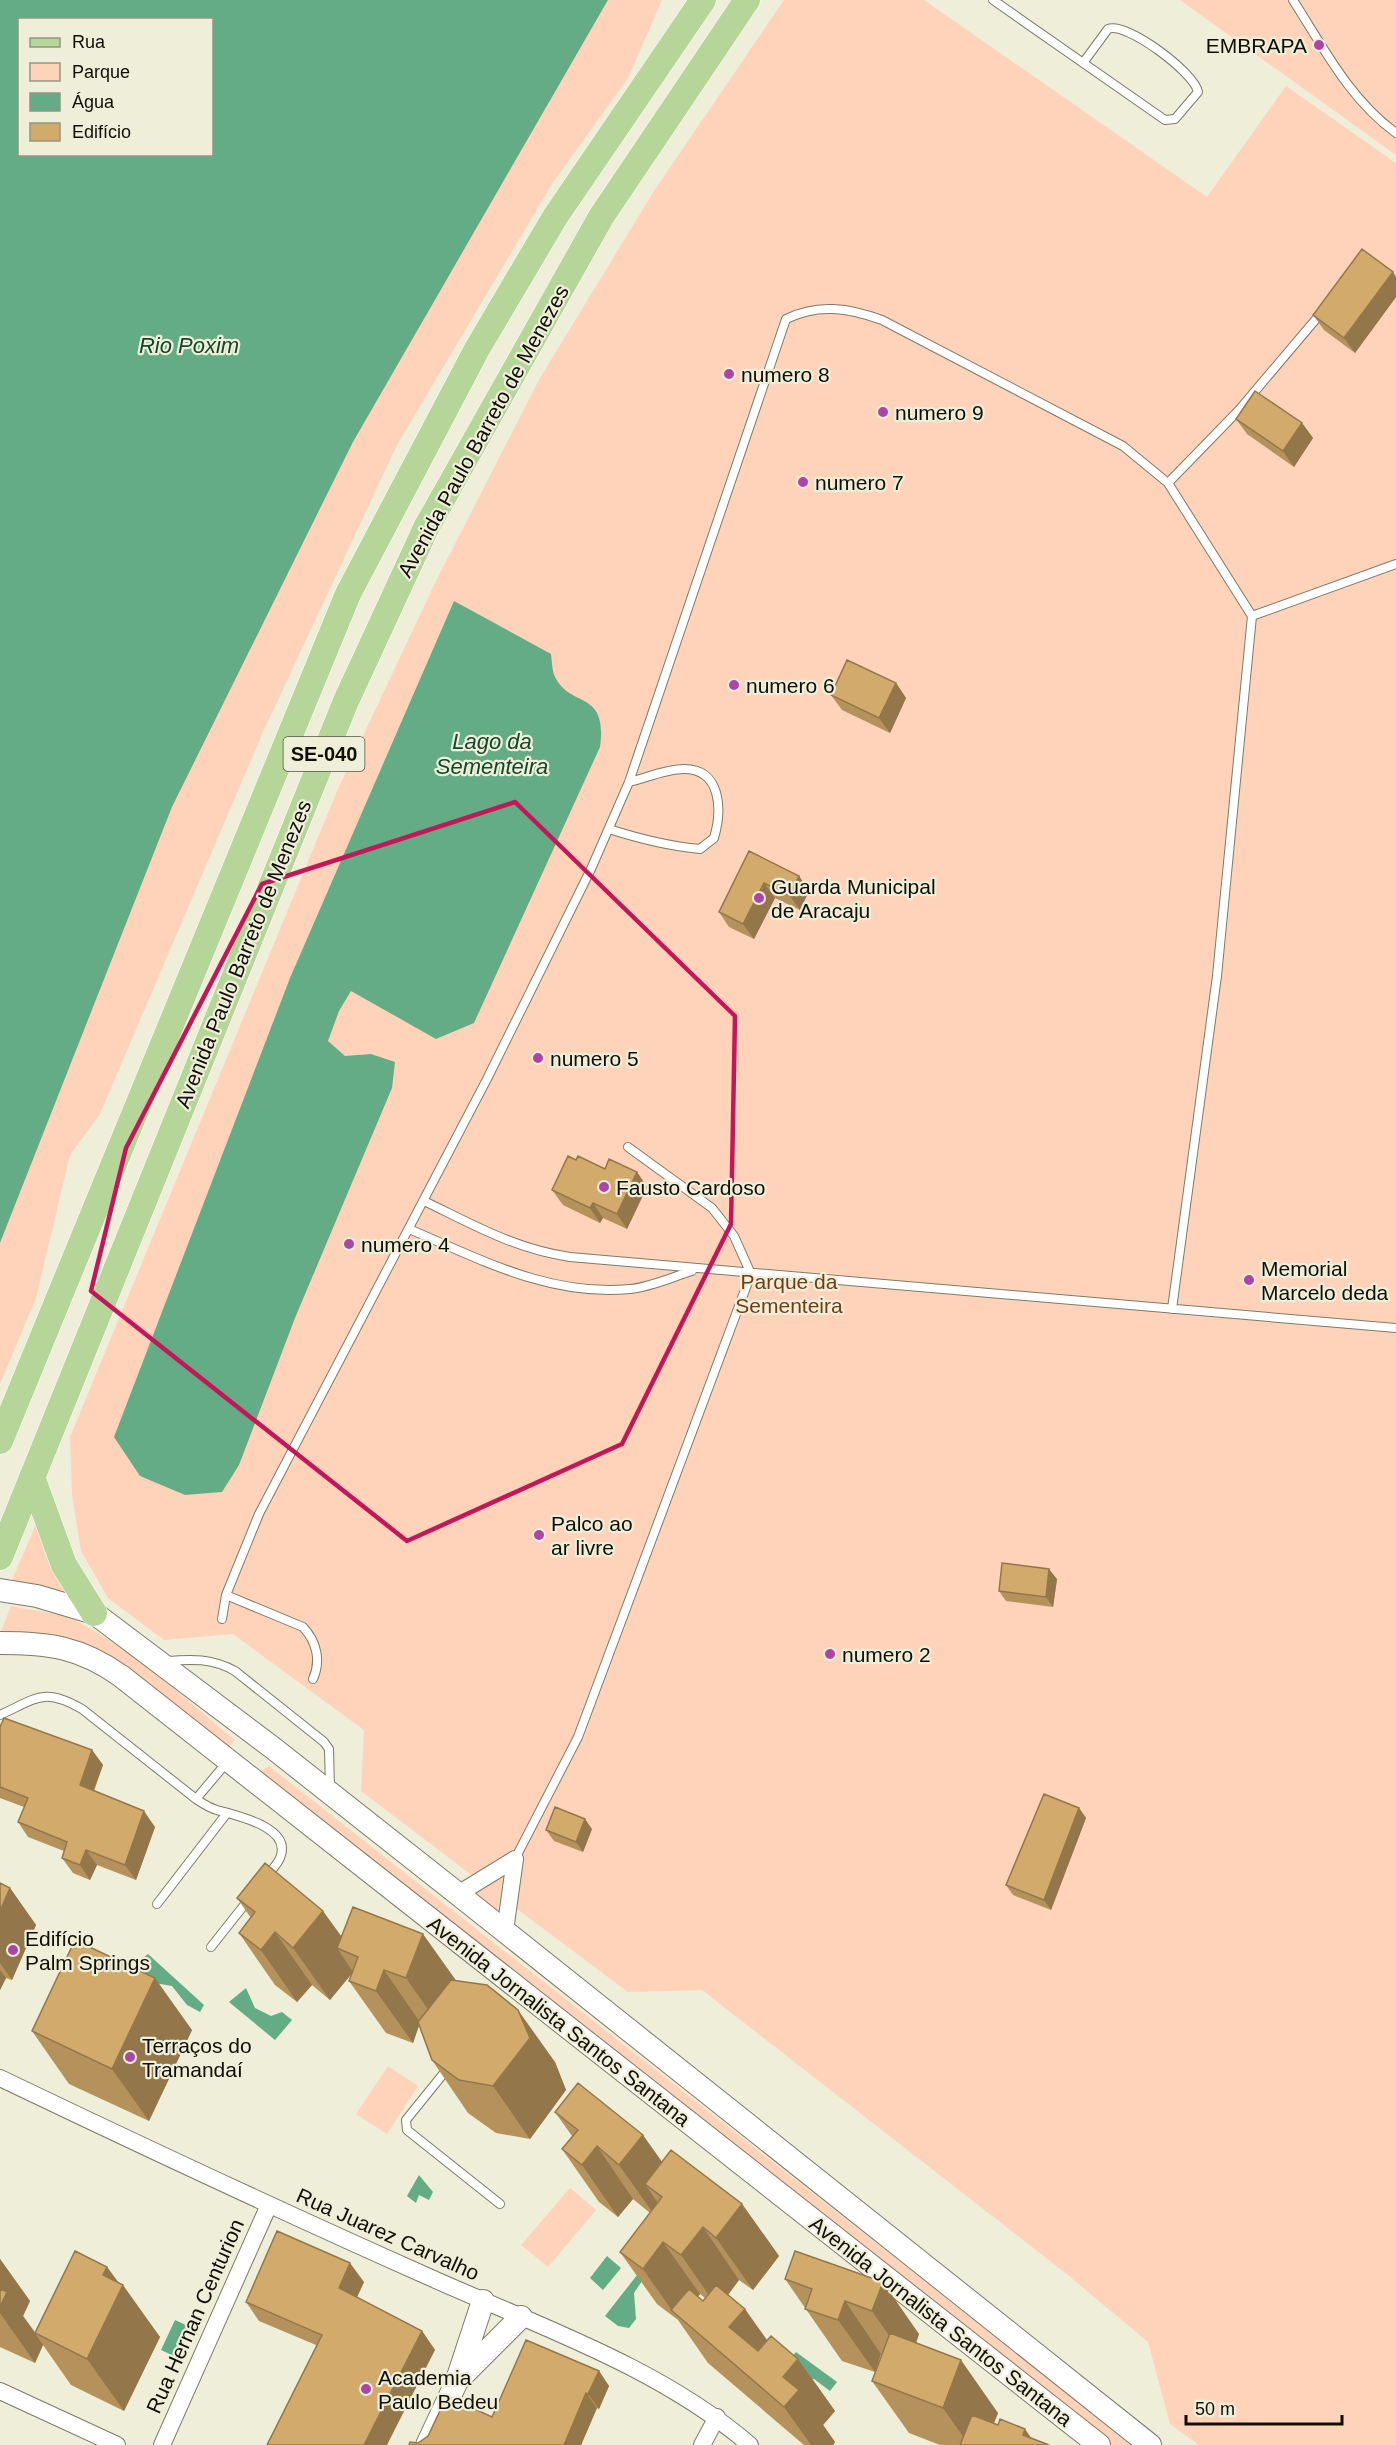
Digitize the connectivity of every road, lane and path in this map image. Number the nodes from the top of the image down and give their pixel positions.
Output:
1 (703, 0) edge
2 (747, 0) edge
3 (993, 0) edge
4 (1293, 0) edge
5 (1083, 63) junction
6 (1396, 133) edge
7 (1330, 302) edge
8 (1168, 483) junction
9 (1396, 564) edge
10 (1252, 616) junction
11 (629, 782) junction
12 (609, 829) junction
13 (628, 1147) dead end
14 (424, 1201) junction
15 (409, 1229) junction
16 (696, 1269) junction
17 (751, 1274) junction
18 (1172, 1309) junction
19 (1396, 1328) edge
20 (0, 1441) edge
21 (32, 1477) junction
22 (0, 1557) edge
23 (0, 1590) edge
24 (226, 1595) junction
25 (94, 1613) junction
26 (222, 1619) dead end
27 (0, 1643) edge
28 (158, 1661) junction
29 (313, 1679) dead end
30 (0, 1715) edge
31 (273, 1748) junction
32 (228, 1761) junction
33 (330, 1794) junction
34 (196, 1799) junction
35 (227, 1813) junction
36 (516, 1859) junction
37 (259, 1886) edge
38 (252, 1894) edge
39 (458, 1894) junction
40 (157, 1904) dead end
41 (505, 1931) junction
42 (211, 1947) dead end
43 (453, 2060) edge
44 (0, 2078) edge
45 (501, 2204) dead end
46 (269, 2205) junction
47 (483, 2301) junction
48 (521, 2317) junction
49 (456, 2383) junction
50 (0, 2391) edge
51 (717, 2417) junction
52 (117, 2445) edge
53 (162, 2445) edge
54 (427, 2445) edge
55 (702, 2445) edge
56 (750, 2445) edge
57 (1099, 2445) edge
58 (1150, 2445) edge

1 - 20 main road, Avenida Paulo Barreto de Menezes / SE-040
2 - 21 main road, Avenida Paulo Barreto de Menezes / SE-040
3 - 5 lane
4 - 6 lane
5 - 5 lane
7 - 8 lane
8 - 10 lane
8 - 11 lane
9 - 10 lane
10 - 18 lane
11 - 12 lane
11 - 12 lane
12 - 14 lane
13 - 17 lane
14 - 15 lane
14 - 16 lane
15 - 16 lane
15 - 24 lane
16 - 17 lane
17 - 18 lane
17 - 36 lane
18 - 19 lane
21 - 22 main road, Avenida Paulo Barreto de Menezes / SE-040
21 - 25 main road
23 - 25 main road
24 - 26 lane
24 - 29 lane
25 - 28 main road, Avenida Jornalista Santos Santana
27 - 32 main road, Avenida Jornalista Santos Santana
28 - 31 main road, Avenida Jornalista Santos Santana
28 - 33 lane
30 - 34 lane
31 - 32 main road
31 - 33 main road, Avenida Jornalista Santos Santana
32 - 34 lane
32 - 57 main road, Avenida Jornalista Santos Santana
33 - 39 main road, Avenida Jornalista Santos Santana
34 - 35 lane
35 - 37 lane
35 - 40 lane
36 - 39 street
36 - 41 street
38 - 42 lane
39 - 41 main road, Avenida Jornalista Santos Santana
41 - 58 main road, Avenida Jornalista Santos Santana
43 - 45 lane
44 - 46 street, Rua Juarez Carvalho
46 - 47 street, Rua Juarez Carvalho
46 - 53 street, Rua Hernan Centurion
47 - 48 street, Rua Juarez Carvalho
47 - 49 main road
48 - 49 main road
48 - 51 street, Rua Juarez Carvalho
49 - 54 main road
50 - 52 street
51 - 55 street
51 - 56 street, Rua Juarez Carvalho

